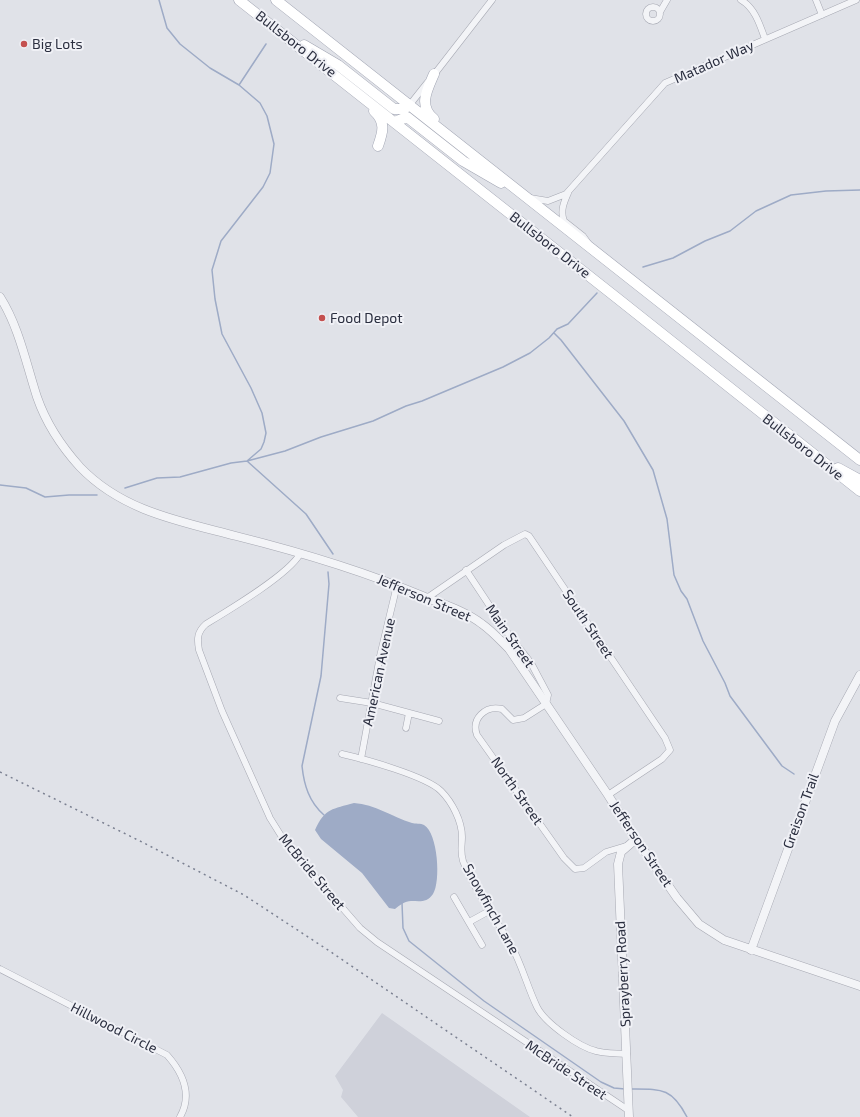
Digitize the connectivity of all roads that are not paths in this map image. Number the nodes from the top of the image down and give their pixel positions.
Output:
1 (239, 0) edge
2 (276, 0) edge
3 (492, 0) edge
4 (667, 0) edge
5 (741, 0) edge
6 (816, 0) edge
7 (856, 0) edge
8 (660, 12) dead end
9 (822, 14) junction
10 (284, 35) junction
11 (765, 39) junction
12 (434, 74) junction
13 (352, 88) junction
14 (409, 106) junction
15 (396, 122) junction
16 (454, 140) junction
17 (378, 146) dead end
18 (573, 185) junction
19 (527, 198) junction
20 (592, 249) junction
21 (1, 301) edge
22 (818, 458) junction
23 (860, 460) edge
24 (860, 480) edge
25 (860, 491) edge
26 (300, 554) junction
27 (466, 570) junction
28 (397, 585) junction
29 (427, 598) junction
30 (860, 675) edge
31 (340, 698) dead end
32 (372, 703) junction
33 (546, 704) junction
34 (409, 713) junction
35 (439, 721) dead end
36 (406, 728) dead end
37 (342, 754) dead end
38 (361, 759) junction
39 (608, 795) junction
40 (636, 839) junction
41 (626, 846) junction
42 (454, 897) dead end
43 (491, 910) junction
44 (469, 922) junction
45 (482, 944) dead end
46 (751, 950) junction
47 (0, 969) edge
48 (860, 986) edge
49 (626, 1054) junction
50 (629, 1113) edge
51 (180, 1117) edge

1 - 10 main road, Bullsboro Drive
2 - 14 main road, Bullsboro Drive
3 - 12 street
4 - 8 street
5 - 11 street
6 - 9 street
7 - 9 street, Matador Way
9 - 11 street, Matador Way
10 - 13 main road, Bullsboro Drive
10 - 14 main road
11 - 18 street, Matador Way
12 - 14 street
12 - 16 main road
13 - 15 main road, Bullsboro Drive
13 - 17 main road
14 - 15 street
14 - 16 main road, Bullsboro Drive
15 - 19 main road
15 - 22 main road, Bullsboro Drive
16 - 19 main road, Bullsboro Drive
18 - 19 street, Matador Way
18 - 20 street
19 - 20 main road, Bullsboro Drive
20 - 23 main road, Bullsboro Drive
21 - 26 street, Jefferson Street
22 - 24 main road
22 - 25 main road, Bullsboro Drive
26 - 28 street, Jefferson Street
26 - 50 street, McBride Street
27 - 29 street, South Street
27 - 33 street, Main Street
27 - 39 street, South Street
28 - 29 street, Jefferson Street
28 - 32 street, American Avenue
29 - 33 street, Jefferson Street
30 - 46 street, Greison Trail
31 - 32 street
32 - 34 street
32 - 38 street, American Avenue
33 - 39 street, Jefferson Street
33 - 41 street, North Street
34 - 35 street
34 - 36 street
37 - 38 street, Snowfinch Lane
38 - 43 street, Snowfinch Lane
39 - 40 street, Jefferson Street
40 - 41 street
40 - 46 street, Jefferson Street
41 - 49 street, Sprayberry Road
42 - 44 street
43 - 44 street
43 - 49 street, Snowfinch Lane
44 - 45 street
46 - 48 street, Jefferson Street
47 - 51 street, Hillwood Circle
49 - 50 street, Sprayberry Road

